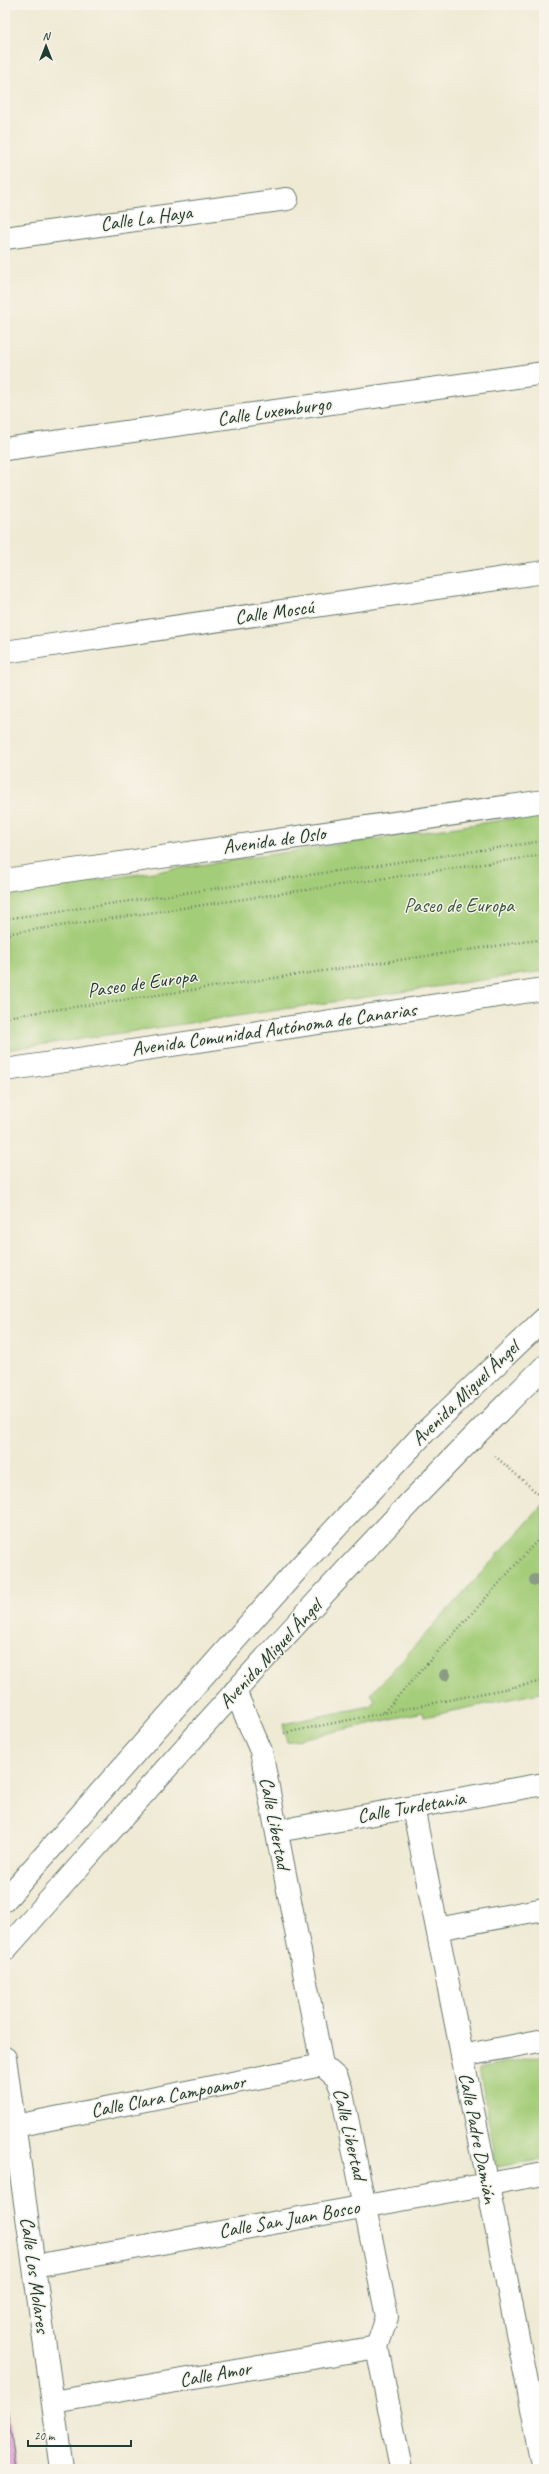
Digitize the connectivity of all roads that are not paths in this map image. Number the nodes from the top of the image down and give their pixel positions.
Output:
1 (287, 199) dead end
2 (5, 238) edge
3 (544, 373) edge
4 (5, 448) edge
5 (544, 572) edge
6 (5, 652) edge
7 (544, 801) edge
8 (5, 880) edge
9 (544, 989) edge
10 (5, 1070) edge
11 (544, 1318) edge
12 (544, 1367) edge
13 (236, 1691) junction
14 (544, 1784) edge
15 (413, 1807) junction
16 (277, 1830) junction
17 (5, 1900) edge
18 (544, 1908) edge
19 (437, 1929) junction
20 (5, 1950) edge
21 (544, 2040) edge
22 (462, 2056) junction
23 (5, 2058) edge
24 (322, 2065) junction
25 (14, 2126) junction
26 (544, 2174) edge
27 (488, 2184) junction
28 (366, 2205) junction
29 (34, 2266) junction
30 (377, 2346) junction
31 (53, 2402) junction
32 (62, 2469) edge
33 (401, 2469) edge
34 (544, 2469) edge

1 - 2 street, Calle La Haya
3 - 4 street, Calle Luxemburgo
5 - 6 street, Calle Moscú
7 - 8 street, Avenida de Oslo
9 - 10 street, Avenida Comunidad Autónoma de Canarias
11 - 17 street, Avenida Miguel Ángel
12 - 13 street, Avenida Miguel Ángel
13 - 16 street, Calle Libertad
13 - 20 street, Avenida Miguel Ángel
14 - 15 street, Calle Turdetania
15 - 16 street, Calle Turdetania
15 - 19 street, Calle Padre Damián
16 - 24 street, Calle Libertad
18 - 19 street
19 - 22 street, Calle Padre Damián
21 - 22 street
22 - 27 street, Calle Padre Damián
23 - 25 street, Calle Los Molares
24 - 25 street, Calle Clara Campoamor
24 - 28 street, Calle Libertad
25 - 29 street, Calle Los Molares
26 - 27 street, Calle San Juan Bosco
27 - 28 street, Calle San Juan Bosco
27 - 34 street, Calle Padre Damián
28 - 29 street, Calle San Juan Bosco
28 - 30 street, Calle Libertad
29 - 31 street, Calle Los Molares
30 - 31 street, Calle Amor
30 - 33 street
31 - 32 street, Calle Los Molares

